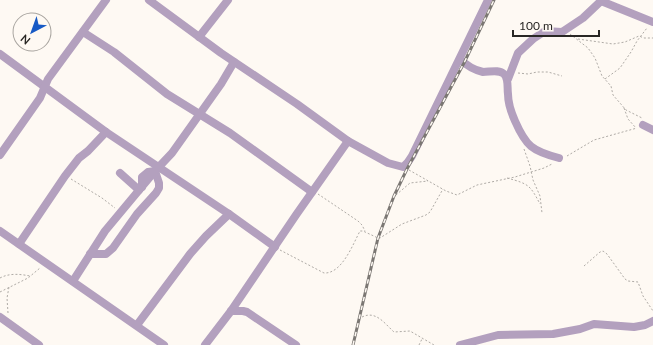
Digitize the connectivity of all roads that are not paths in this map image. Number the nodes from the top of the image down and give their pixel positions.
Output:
1 (106, 0) edge
2 (149, 0) edge
3 (228, 0) edge
4 (488, 0) edge
5 (602, 1) edge
6 (652, 22) edge
7 (83, 32) junction
8 (200, 37) junction
9 (0, 54) edge
10 (460, 59) junction
11 (234, 62) junction
12 (514, 62) junction
13 (499, 71) junction
14 (509, 76) junction
15 (44, 87) junction
16 (199, 114) junction
17 (641, 124) road end
18 (653, 130) edge
19 (106, 132) junction
20 (348, 141) junction
21 (0, 155) edge
22 (559, 158) road end
23 (157, 169) junction
24 (120, 173) dead end
25 (140, 188) junction
26 (312, 191) junction
27 (230, 214) junction
28 (0, 231) edge
29 (19, 244) junction
30 (274, 247) junction
31 (90, 254) junction
32 (73, 281) junction
33 (231, 311) junction
34 (0, 317) edge
35 (653, 321) edge
36 (137, 325) junction
37 (39, 345) edge
38 (164, 345) edge
39 (205, 345) edge
40 (296, 345) edge
41 (460, 345) edge

1 - 7 street
2 - 8 street
3 - 8 street
4 - 10 street
5 - 6 street
5 - 12 street
7 - 15 street
7 - 16 street
8 - 11 street
9 - 15 street
10 - 13 street
10 - 20 street
11 - 16 street
11 - 20 street
12 - 13 street
12 - 14 street
13 - 14 street
14 - 22 street
15 - 19 street
15 - 21 street
16 - 23 street
16 - 26 street
17 - 18 street
19 - 23 street
19 - 29 street
20 - 26 street
23 - 25 street
23 - 27 street
23 - 31 street
24 - 25 street
25 - 31 street
26 - 30 street
27 - 30 street
27 - 36 street
28 - 29 street
29 - 32 street
30 - 33 street
31 - 32 street
32 - 36 street
33 - 39 street
33 - 40 street
34 - 37 street
35 - 41 street
36 - 38 street

